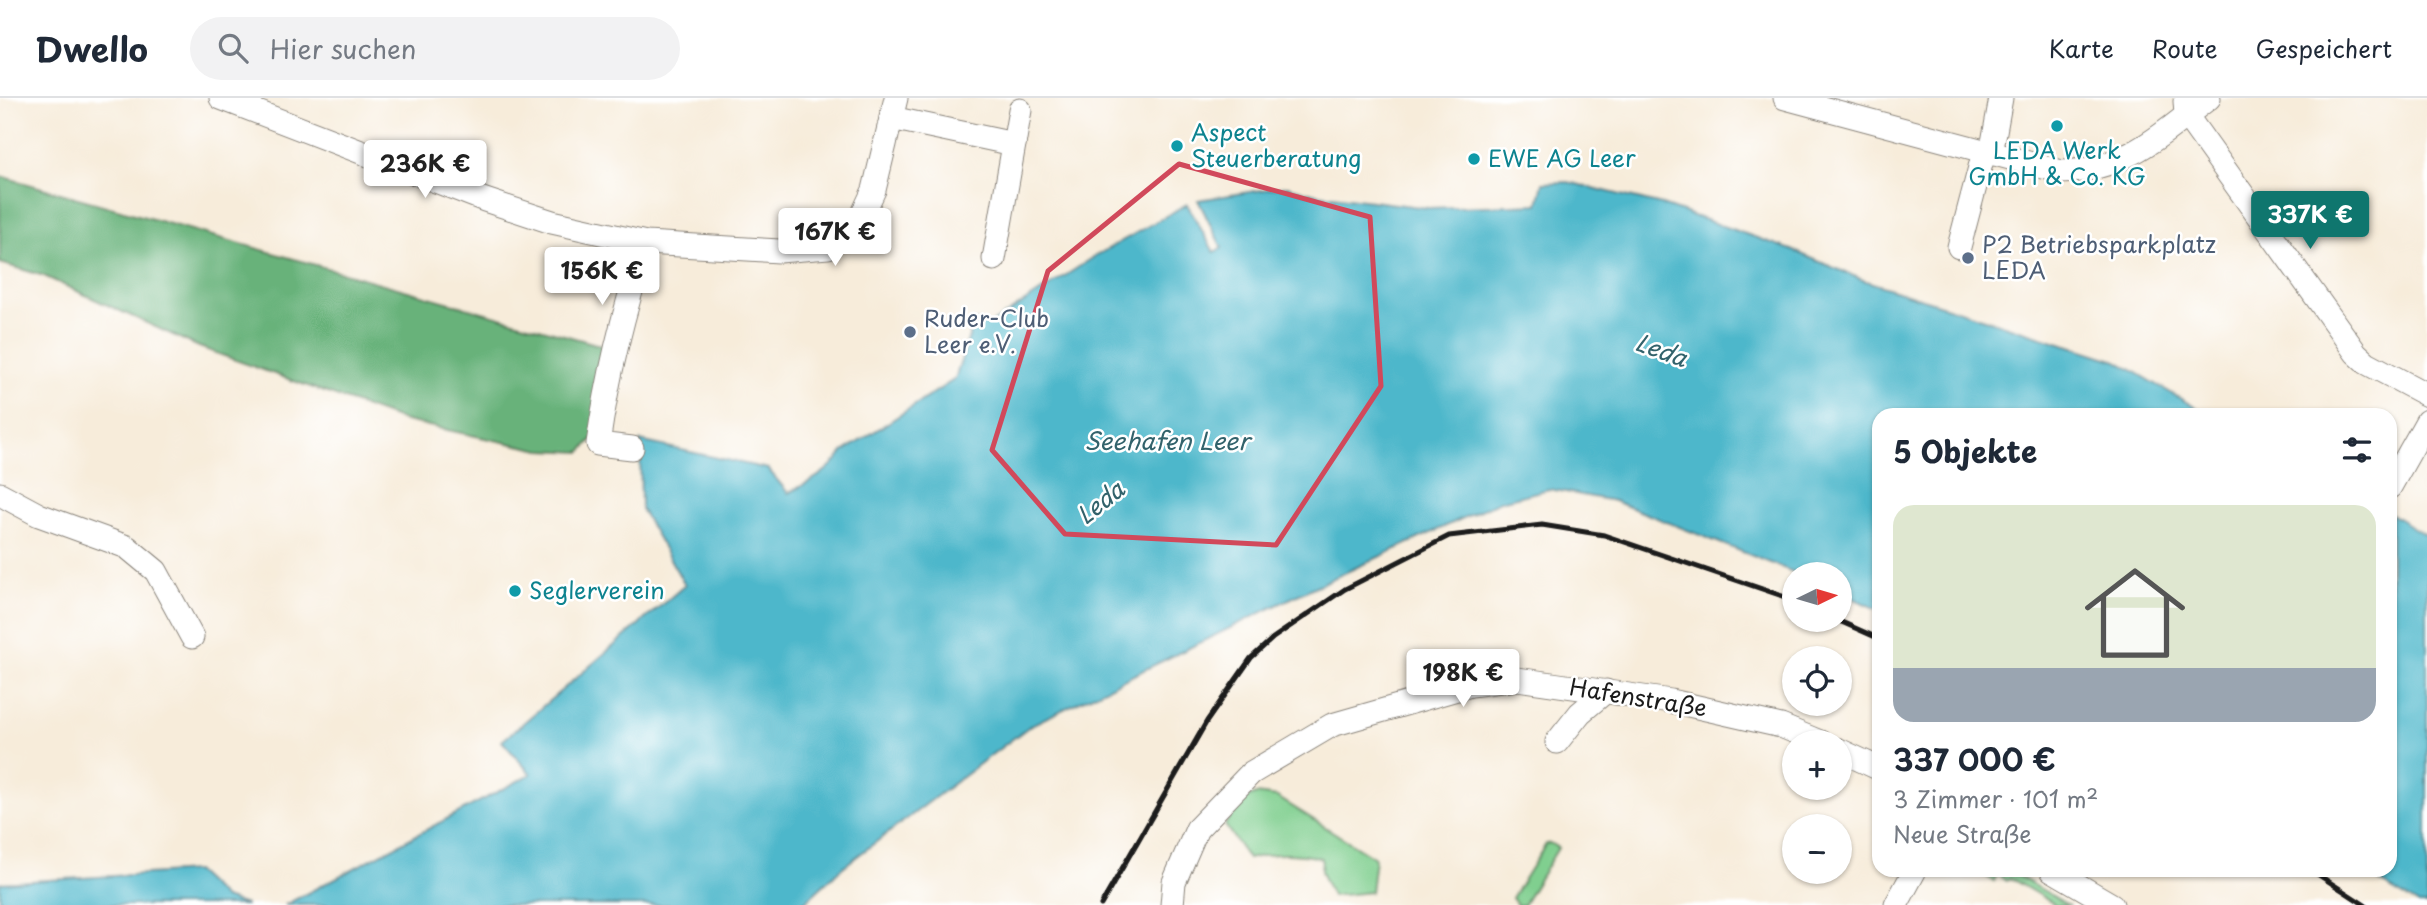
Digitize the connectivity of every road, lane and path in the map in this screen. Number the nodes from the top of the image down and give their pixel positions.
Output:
1 (221, 98) edge
2 (1784, 98) edge
3 (2001, 98) edge
4 (2209, 98) edge
5 (2185, 107) edge
6 (894, 108) edge
7 (1020, 110) dead end
8 (1014, 144) junction
9 (1987, 153) junction
10 (646, 243) junction
11 (1959, 247) dead end
12 (994, 259) dead end
13 (2427, 396) edge
14 (2427, 421) edge
15 (632, 449) dead end
16 (2397, 475) edge
17 (0, 494) edge
18 (192, 637) dead end
19 (1606, 691) junction
20 (1791, 730) edge
21 (1557, 742) dead end
22 (1852, 756) edge
23 (1872, 765) edge
24 (1912, 877) edge
25 (2064, 877) edge
26 (1172, 905) edge
27 (1896, 905) edge
28 (2112, 905) edge

1 - 10 street
2 - 9 street
3 - 9 street
4 - 5 street
5 - 9 street
5 - 13 street
6 - 8 street
6 - 10 street
7 - 8 street
8 - 12 street
9 - 11 street
10 - 15 street
14 - 16 street
17 - 18 street
19 - 20 street, Hafenstraße
19 - 21 street
19 - 26 street, Hafenstraße
22 - 23 street
24 - 27 street
25 - 28 street

